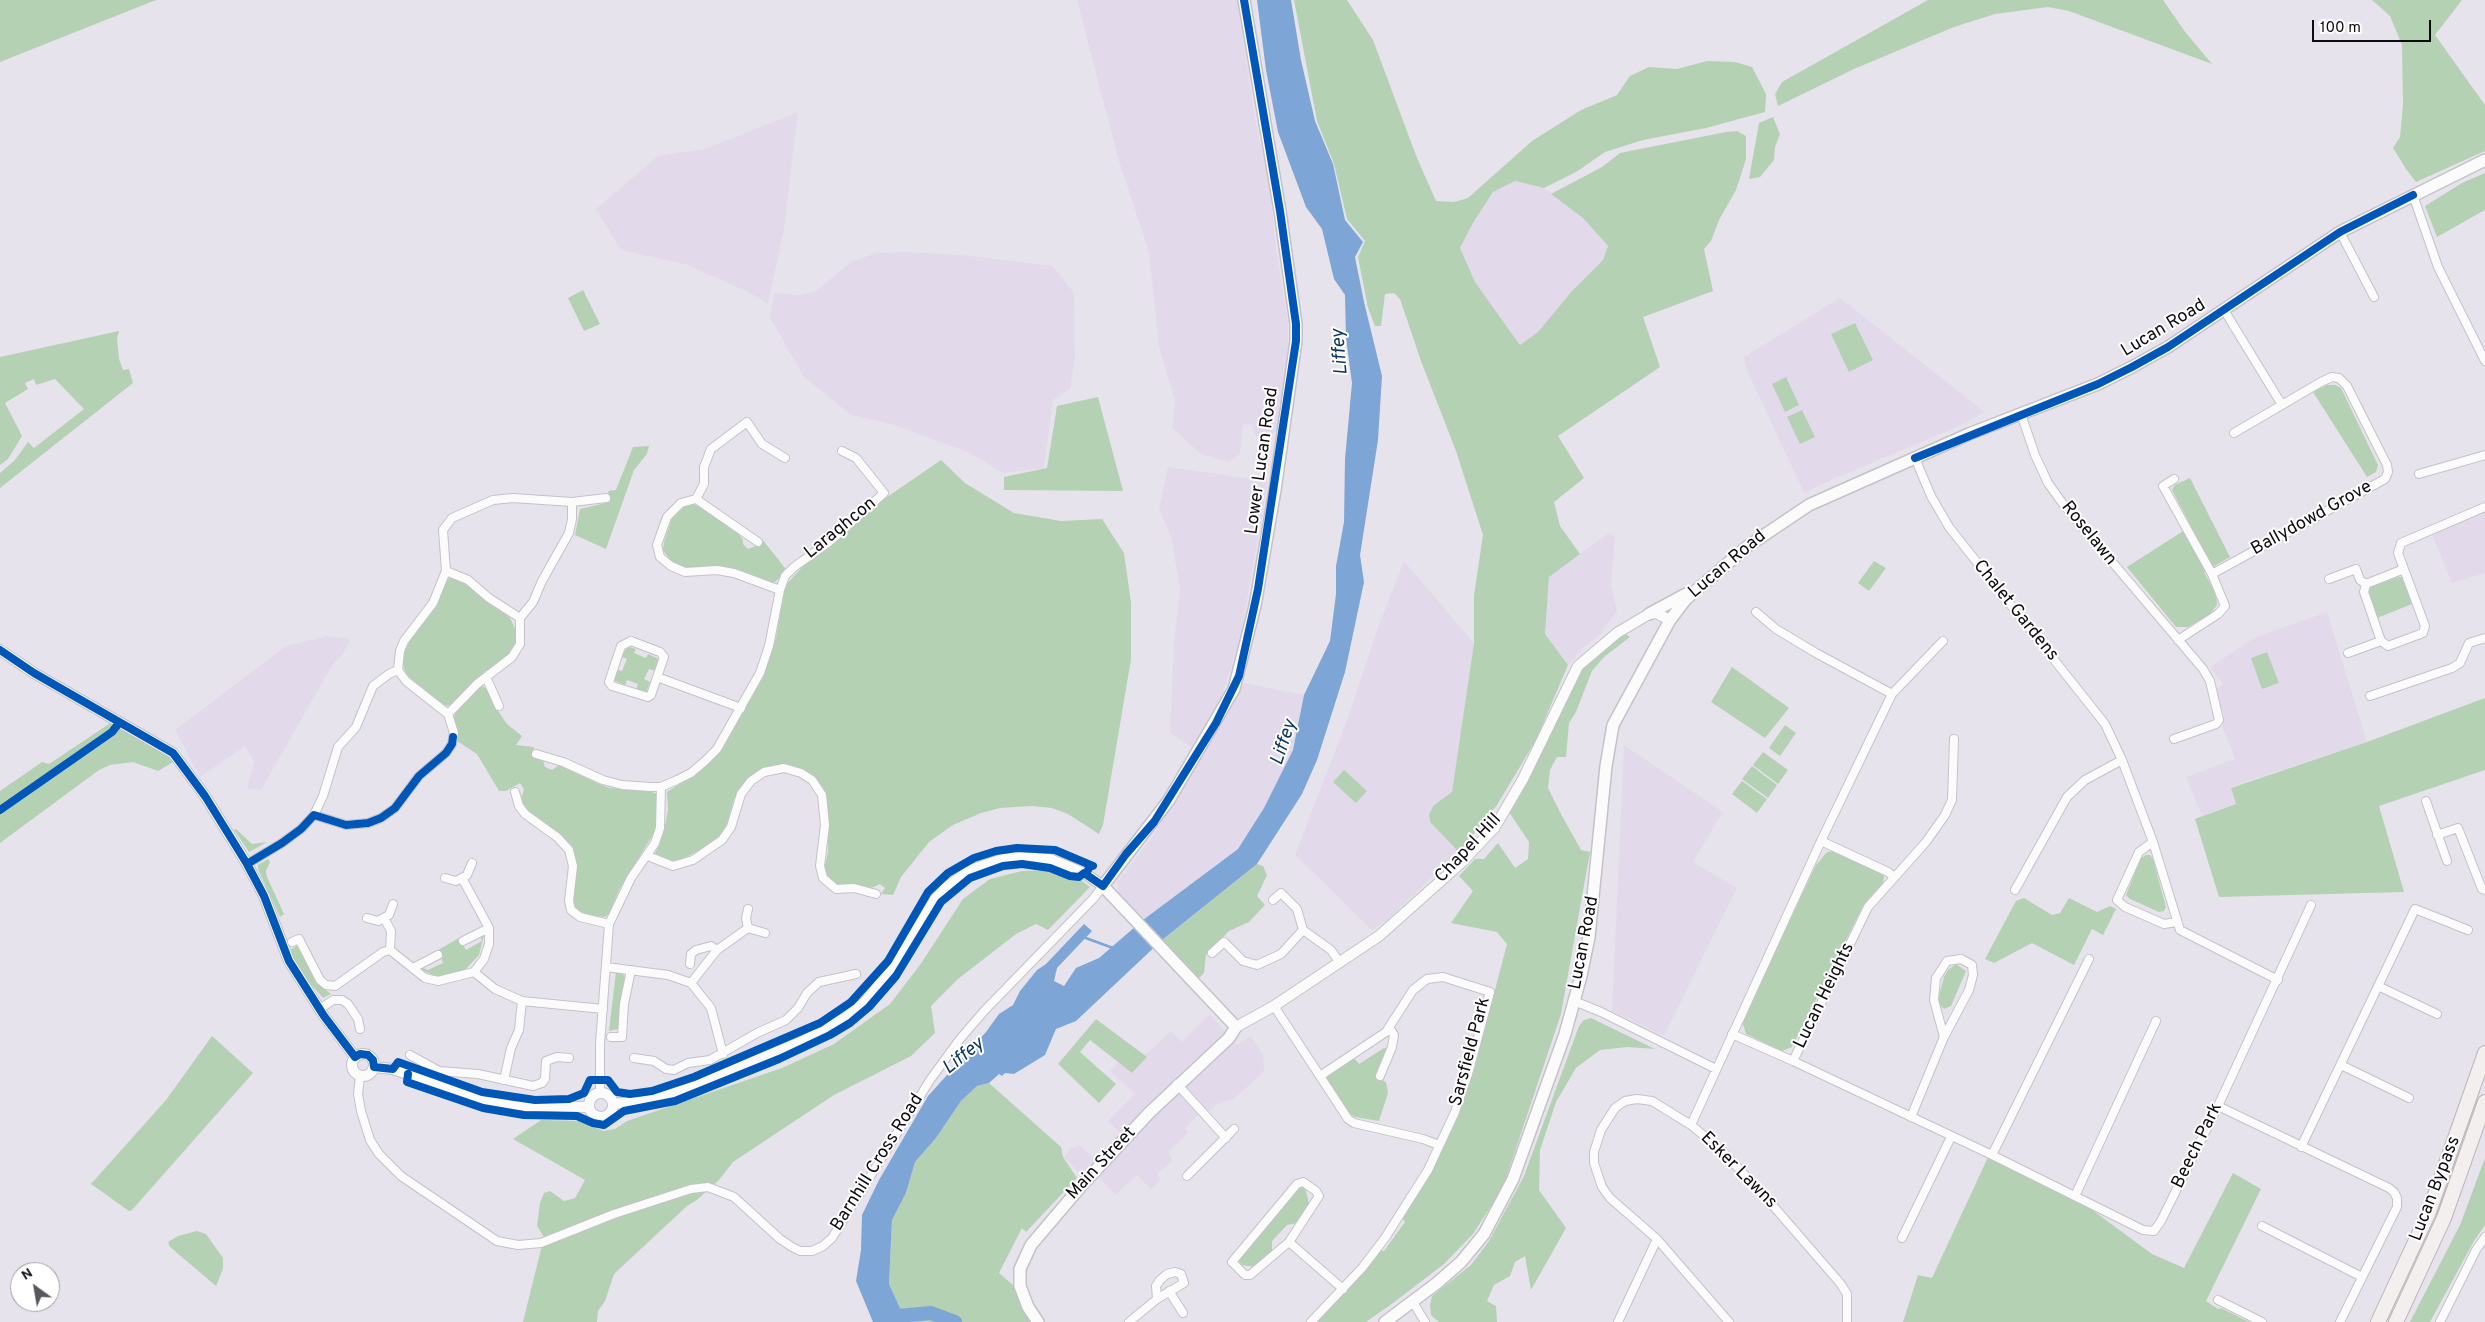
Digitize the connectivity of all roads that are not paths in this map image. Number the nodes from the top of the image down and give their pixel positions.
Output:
1 (1244, 0) edge
2 (2485, 160) edge
3 (2413, 195) junction
4 (2340, 232) junction
5 (2374, 297) dead end
6 (2224, 310) junction
7 (2485, 362) edge
8 (2282, 405) junction
9 (2021, 414) junction
10 (2234, 433) dead end
11 (842, 451) dead end
12 (2485, 455) edge
13 (785, 458) dead end
14 (1915, 458) junction
15 (2419, 474) dead end
16 (2174, 479) dead end
17 (606, 498) dead end
18 (696, 499) junction
19 (572, 502) junction
20 (2485, 507) edge
21 (758, 542) dead end
22 (2404, 570) junction
23 (446, 571) junction
24 (2212, 574) junction
25 (2329, 579) dead end
26 (2366, 584) junction
27 (1698, 586) junction
28 (780, 590) junction
29 (1756, 612) dead end
30 (1649, 614) junction
31 (520, 618) junction
32 (1670, 620) junction
33 (2485, 638) edge
34 (2178, 640) junction
35 (1943, 641) dead end
36 (2381, 641) junction
37 (0, 650) edge
38 (2348, 653) dead end
39 (398, 670) junction
40 (486, 677) junction
41 (657, 677) junction
42 (1892, 694) junction
43 (2370, 696) dead end
44 (499, 706) dead end
45 (740, 708) junction
46 (448, 714) junction
47 (1954, 738) dead end
48 (2174, 739) dead end
49 (536, 754) dead end
50 (2122, 760) junction
51 (661, 787) junction
52 (515, 792) dead end
53 (2426, 801) dead end
54 (314, 815) junction
55 (2437, 835) junction
56 (1821, 841) junction
57 (2153, 842) junction
58 (648, 856) junction
59 (2446, 861) dead end
60 (472, 863) dead end
61 (247, 864) junction
62 (1894, 877) junction
63 (445, 878) dead end
64 (462, 878) junction
65 (1103, 886) junction
66 (2015, 890) dead end
67 (2485, 890) edge
68 (876, 894) dead end
69 (1274, 900) dead end
70 (393, 904) dead end
71 (2312, 905) dead end
72 (748, 909) dead end
73 (367, 918) dead end
74 (384, 918) junction
75 (2177, 922) junction
76 (609, 924) junction
77 (489, 928) junction
78 (748, 928) junction
79 (1303, 930) junction
80 (2468, 930) dead end
81 (765, 933) dead end
82 (464, 941) dead end
83 (292, 942) dead end
84 (390, 950) junction
85 (717, 950) junction
86 (1212, 953) dead end
87 (438, 954) dead end
88 (2089, 959) dead end
89 (1337, 960) junction
90 (690, 964) dead end
91 (606, 966) junction
92 (413, 968) junction
93 (632, 970) junction
94 (474, 972) junction
95 (856, 974) dead end
96 (2278, 980) junction
97 (691, 983) junction
98 (2378, 986) junction
99 (522, 1001) junction
100 (1574, 1001) junction
101 (1274, 1006) junction
102 (320, 1009) junction
103 (603, 1009) junction
104 (2437, 1014) dead end
105 (2156, 1021) dead end
106 (1236, 1027) junction
107 (1389, 1028) junction
108 (360, 1029) dead end
109 (1732, 1034) junction
110 (611, 1037) dead end
111 (1944, 1037) junction
112 (723, 1054) junction
113 (2485, 1054) edge
114 (410, 1055) dead end
115 (355, 1057) junction
116 (569, 1058) dead end
117 (634, 1058) dead end
118 (1793, 1061) junction
119 (2341, 1065) junction
120 (374, 1067) junction
121 (1716, 1069) junction
122 (674, 1070) junction
123 (360, 1076) junction
124 (1320, 1076) junction
125 (1380, 1076) dead end
126 (676, 1078) dead end
127 (504, 1080) junction
128 (1177, 1084) junction
129 (600, 1093) junction
130 (2409, 1098) dead end
131 (2485, 1102) edge
132 (613, 1104) junction
133 (2218, 1106) junction
134 (589, 1107) junction
135 (1910, 1117) junction
136 (1691, 1125) junction
137 (1234, 1129) dead end
138 (1951, 1136) junction
139 (1226, 1138) junction
140 (1439, 1145) junction
141 (2301, 1147) junction
142 (1992, 1155) junction
143 (1187, 1176) dead end
144 (2075, 1196) junction
145 (2262, 1226) dead end
146 (2485, 1237) edge
147 (1902, 1238) dead end
148 (1657, 1239) junction
149 (1289, 1242) junction
150 (2362, 1277) junction
151 (1342, 1289) junction
152 (1170, 1292) junction
153 (2218, 1300) dead end
154 (1154, 1302) junction
155 (1413, 1302) junction
156 (1182, 1313) dead end
157 (1038, 1322) edge
158 (1129, 1322) edge
159 (1311, 1322) edge
160 (1385, 1322) edge
161 (1425, 1322) edge
162 (1618, 1322) edge
163 (1729, 1322) edge
164 (1847, 1322) edge
165 (2262, 1322) edge
166 (2340, 1322) edge
167 (2378, 1322) edge
168 (2396, 1322) edge
169 (2440, 1322) edge

1 - 65 main road, Lower Lucan Road
2 - 3 main road, Lucan Road
3 - 4 main road, Lucan Road
3 - 7 street
4 - 5 street
4 - 6 main road, Lucan Road
6 - 8 street
6 - 9 main road, Lucan Road
8 - 10 street, Ballydowd Grove
8 - 24 street, Ballydowd Grove
9 - 14 main road, Lucan Road
9 - 34 street, Roselawn
11 - 28 street, Laraghcon
12 - 15 street
13 - 18 street
14 - 27 main road, Lucan Road
14 - 50 street, Chalet Gardens
16 - 24 street
17 - 19 street
18 - 21 street
18 - 28 street
19 - 23 street
19 - 31 street
20 - 22 street
22 - 26 street
22 - 36 street
23 - 31 street
23 - 39 street
24 - 34 street
25 - 26 street
26 - 36 street
27 - 30 main road
27 - 32 main road, Lucan Road
28 - 45 street, Laraghcon
29 - 42 street
30 - 32 street
30 - 89 street, Chapel Hill
31 - 40 street
32 - 100 main road, Lucan Road
33 - 43 street
34 - 48 street, Roselawn
35 - 42 street
36 - 38 street
37 - 61 street
39 - 46 street
39 - 54 street
40 - 44 street
40 - 46 street
41 - 41 street
41 - 45 street
42 - 56 street
45 - 51 street, Laraghcon
46 - 54 street
47 - 62 street, Lucan Heights
49 - 51 street, Laraghcon
50 - 57 street
50 - 66 street
51 - 58 street
52 - 76 street
53 - 55 street
54 - 61 street
55 - 59 street
55 - 67 street
56 - 62 street
56 - 109 street
57 - 75 street
57 - 75 street
58 - 68 street
58 - 76 street
60 - 64 street
61 - 102 street
62 - 118 street, Lucan Heights
63 - 64 street
64 - 77 street
65 - 106 main road
65 - 123 street, Barnhill Cross Road
65 - 132 street
69 - 79 street
70 - 74 street
71 - 96 street, Beech Park
72 - 78 street
73 - 74 street
74 - 84 street
75 - 96 street
76 - 91 street
77 - 82 street
77 - 94 street
78 - 81 street
78 - 85 street
79 - 86 street
79 - 89 street
80 - 98 street
83 - 84 street
84 - 92 street
85 - 90 street
85 - 97 street
87 - 92 street
88 - 142 street
89 - 101 street, Chapel Hill
91 - 93 street
91 - 103 street
92 - 94 street
93 - 97 street
93 - 110 street
94 - 99 street
95 - 112 street
96 - 133 street, Beech Park
97 - 112 street
98 - 104 street
98 - 119 street
99 - 103 street
99 - 127 street
100 - 121 street
100 - 155 main road, Lucan Road
101 - 106 street, Chapel Hill
101 - 124 street
102 - 108 street
102 - 115 street
103 - 129 street
105 - 144 street
106 - 128 main road, Main Street
107 - 124 street, Sarsfield Park
107 - 125 street
107 - 140 street, Sarsfield Park
109 - 118 street, Lucan Heights
109 - 121 street
111 - 111 street
111 - 135 street
112 - 122 street
113 - 167 highway, Lucan Bypass
114 - 127 street
115 - 120 street
115 - 123 street
116 - 127 street
117 - 122 street
118 - 135 street, Beech Park
119 - 130 street
119 - 141 street
120 - 123 street
120 - 134 street
121 - 136 street
122 - 126 street
124 - 140 street
128 - 139 street
128 - 157 main road, Main Street
129 - 132 street
129 - 134 street
131 - 168 highway, Lucan Bypass
132 - 134 street
133 - 141 street
133 - 144 street, Beech Park
135 - 138 street, Beech Park
136 - 148 street, Esker Lawns
136 - 164 street, Esker Lawns
137 - 139 street
138 - 142 street, Beech Park
138 - 147 street
139 - 143 street
140 - 151 street, Sarsfield Park
141 - 150 street
142 - 144 street, Beech Park
145 - 150 street
146 - 169 street
148 - 162 street
148 - 163 street, Esker Lawns
149 - 149 street
149 - 151 street
150 - 166 street
151 - 159 street, Sarsfield Park
152 - 154 street
152 - 154 street
152 - 156 street
153 - 165 street
154 - 158 street
155 - 160 main road, Lucan Road
155 - 161 street

